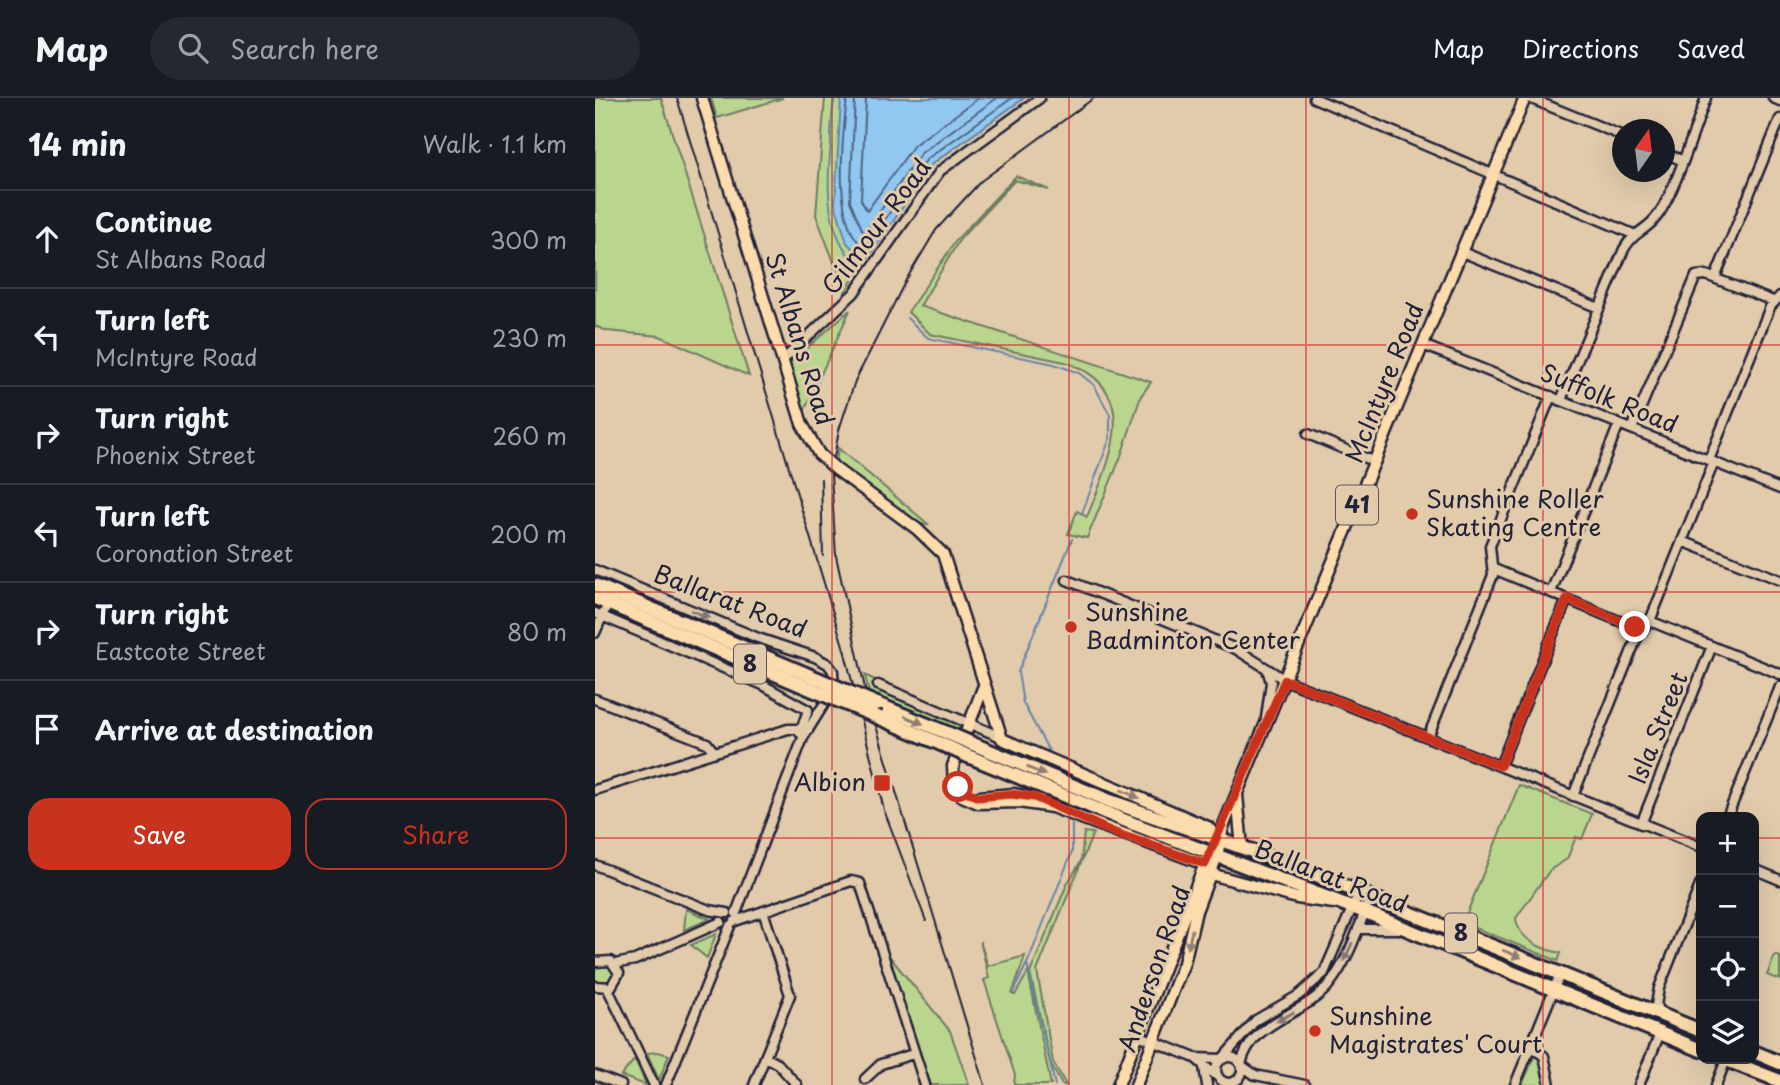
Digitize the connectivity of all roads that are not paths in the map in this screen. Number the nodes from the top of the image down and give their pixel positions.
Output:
1 (702, 98) edge
2 (1041, 98) edge
3 (1314, 98) edge
4 (1527, 98) edge
5 (1706, 98) edge
6 (1773, 98) edge
7 (1780, 101) edge
8 (1779, 119) edge
9 (1612, 132) edge
10 (1675, 158) edge
11 (1681, 160) junction
12 (1494, 174) junction
13 (1633, 234) junction
14 (1462, 252) junction
15 (1716, 278) junction
16 (1777, 299) edge
17 (1599, 307) junction
18 (1423, 345) junction
19 (783, 359) junction
20 (1551, 396) junction
21 (1561, 400) junction
22 (1619, 424) junction
23 (1632, 429) junction
24 (1308, 434) dead end
25 (1711, 461) junction
26 (1375, 462) junction
27 (1780, 489) edge
28 (1682, 541) junction
29 (1494, 569) junction
30 (595, 570) edge
31 (614, 578) junction
32 (1067, 580) dead end
33 (1780, 580) edge
34 (595, 585) edge
35 (1551, 592) junction
36 (1567, 599) junction
37 (601, 607) edge
38 (1650, 621) junction
39 (1641, 631) junction
40 (595, 633) edge
41 (969, 642) junction
42 (1713, 646) junction
43 (1267, 669) junction
44 (1780, 674) edge
45 (1285, 680) junction
46 (983, 684) junction
47 (816, 685) junction
48 (879, 685) dead end
49 (1780, 687) edge
50 (595, 699) edge
51 (977, 705) junction
52 (813, 713) junction
53 (969, 723) junction
54 (1263, 732) junction
55 (801, 735) junction
56 (1001, 737) junction
57 (1428, 737) junction
58 (950, 741) junction
59 (970, 750) junction
60 (714, 752) junction
61 (1500, 766) junction
62 (595, 790) edge
63 (1237, 794) junction
64 (1573, 796) junction
65 (1730, 812) edge
66 (1641, 824) junction
67 (1145, 828) junction
68 (1219, 839) junction
69 (1139, 842) junction
70 (1696, 846) edge
71 (1242, 848) junction
72 (1209, 864) junction
73 (595, 865) edge
74 (1759, 871) edge
75 (1780, 880) edge
76 (1365, 894) junction
77 (1696, 895) edge
78 (1354, 908) junction
79 (763, 911) junction
80 (728, 920) junction
81 (1359, 929) junction
82 (1409, 930) junction
83 (595, 962) edge
84 (617, 968) junction
85 (1560, 974) junction
86 (595, 986) edge
87 (611, 987) junction
88 (1658, 988) junction
89 (1554, 990) junction
90 (1619, 998) junction
91 (1638, 1005) junction
92 (1607, 1012) junction
93 (1660, 1014) junction
94 (1696, 1029) edge
95 (1660, 1033) junction
96 (1137, 1035) junction
97 (1153, 1042) junction
98 (1531, 1047) junction
99 (1696, 1048) edge
100 (913, 1054) junction
101 (1759, 1054) edge
102 (765, 1057) junction
103 (1195, 1058) junction
104 (1223, 1059) junction
105 (1780, 1063) edge
106 (1723, 1064) edge
107 (1737, 1064) edge
108 (1241, 1065) junction
109 (1204, 1067) junction
110 (595, 1075) edge
111 (1271, 1078) junction
112 (865, 1079) dead end
113 (1218, 1080) edge
114 (1780, 1082) edge
115 (1234, 1083) edge
116 (621, 1085) edge
117 (654, 1085) edge
118 (666, 1085) edge
119 (754, 1085) edge
120 (797, 1085) edge
121 (925, 1085) edge
122 (1118, 1085) edge
123 (1136, 1085) edge
124 (1207, 1085) edge
125 (1305, 1085) edge
126 (1515, 1085) edge
127 (1550, 1085) edge
128 (1639, 1085) edge
129 (1716, 1085) edge

1 - 19 main road, St Albans Road
2 - 19 street, Gilmour Road
3 - 12 street
4 - 9 street
4 - 12 main road, McIntyre Road / 41
5 - 11 street
6 - 7 street
8 - 15 street
10 - 11 street
11 - 13 street
12 - 13 street
12 - 14 main road, McIntyre Road / 41
13 - 17 street
14 - 17 street
14 - 18 main road, McIntyre Road / 41
15 - 16 street
15 - 23 street
16 - 25 street
17 - 21 street
18 - 20 street, Suffolk Road
18 - 26 main road, McIntyre Road / 41
19 - 41 main road, St Albans Road, bridge
20 - 21 street, Suffolk Road
20 - 29 street
21 - 22 street, Suffolk Road
22 - 23 street, Suffolk Road
22 - 35 street
23 - 25 street, Suffolk Road
24 - 26 street
25 - 27 street, Suffolk Road
25 - 28 street
26 - 45 main road, McIntyre Road / 41
28 - 33 street
28 - 38 street
29 - 35 street
29 - 57 street
30 - 31 street, Ballarat Road
31 - 37 highway
31 -> 52 street, Ballarat Road
32 - 43 street
34 - 37 highway, Ballarat Road / 8
35 - 36 street
36 - 39 street
36 - 61 street
37 - 40 street
37 - 47 highway, Ballarat Road / 8
37 - 52 street, Ballarat Road
38 - 39 street
38 - 42 street
39 - 64 street
41 - 46 main road, St Albans Road
41 - 51 main road, St Albans Road
42 - 44 street
42 - 66 street, Isla Street
43 - 45 street
43 - 54 street
45 - 54 main road, McIntyre Road / 41
45 - 57 street
46 - 51 main road, St Albans Road
46 - 56 main road, St Albans Road
47 - 58 highway, Ballarat Road / 8, bridge
47 -> 58 highway, Ballarat Road / 8, bridge
48 - 53 street
49 - 65 street
50 - 60 street
51 - 53 main road, St Albans Road
52 - 55 street
53 - 56 street
53 - 69 main road, St Albans Road
54 - 63 main road, McIntyre Road / 41
55 - 60 street
55 - 80 street
56 -> 68 main road
57 - 61 street
58 - 59 highway, Ballarat Road / 8, bridge
59 - 67 highway, Ballarat Road / 8
59 -> 68 highway, Ballarat Road / 8
60 - 62 street
61 - 64 street
63 - 68 main road, McIntyre Road / 41
63 - 71 main road
64 - 66 street
66 - 70 street
67 - 69 main road
67 - 72 highway, Ballarat Road / 8
68 - 71 highway, Ballarat Road / 8
68 - 72 main road, Anderson Road / 41
69 - 72 main road, St Albans Road
71 - 76 highway, Ballarat Road / 8
72 - 78 highway, Ballarat Road / 8
72 - 78 main road, St Albans Road
72 - 96 main road, Anderson Road / 41
72 -> 97 main road, Anderson Road / 41
73 - 80 street
74 - 75 street
76 - 78 street
76 -> 85 highway, Ballarat Road / 8
77 - 88 street
78 - 81 street
78 - 82 highway, Ballarat Road / 8
78 - 104 street
79 - 80 street
79 - 100 street
79 - 102 street
80 - 84 street
80 - 118 street
81 - 82 street
81 -> 108 street
82 - 89 highway, Ballarat Road / 8
83 - 84 street
84 - 87 street
85 - 89 street
85 - 90 highway, Ballarat Road / 8
86 - 87 street
87 - 117 street
88 - 91 street
88 - 93 street
89 - 92 highway, Ballarat Road / 8
89 - 98 street
90 - 91 highway, Ballarat Road / 8
90 - 92 highway
91 - 93 highway, Ballarat Road / 8
92 - 95 highway, Ballarat Road / 8
93 - 94 highway, Ballarat Road / 8
95 - 99 highway, Ballarat Road / 8
95 - 128 street
96 - 97 street
96 - 122 main road, Anderson Road / 41
97 - 103 street
97 - 123 main road, Anderson Road / 41
98 - 126 street
98 - 127 street
100 - 112 street
100 - 121 street
101 - 105 highway
102 - 119 street
102 - 120 street
103 - 104 street
103 - 109 street
104 - 108 street
104 - 113 street
106 - 129 street
107 - 114 highway
108 - 111 street
108 - 115 street
109 - 113 street
109 - 124 street
110 - 116 street
111 - 115 street
111 - 125 street
113 - 115 street

